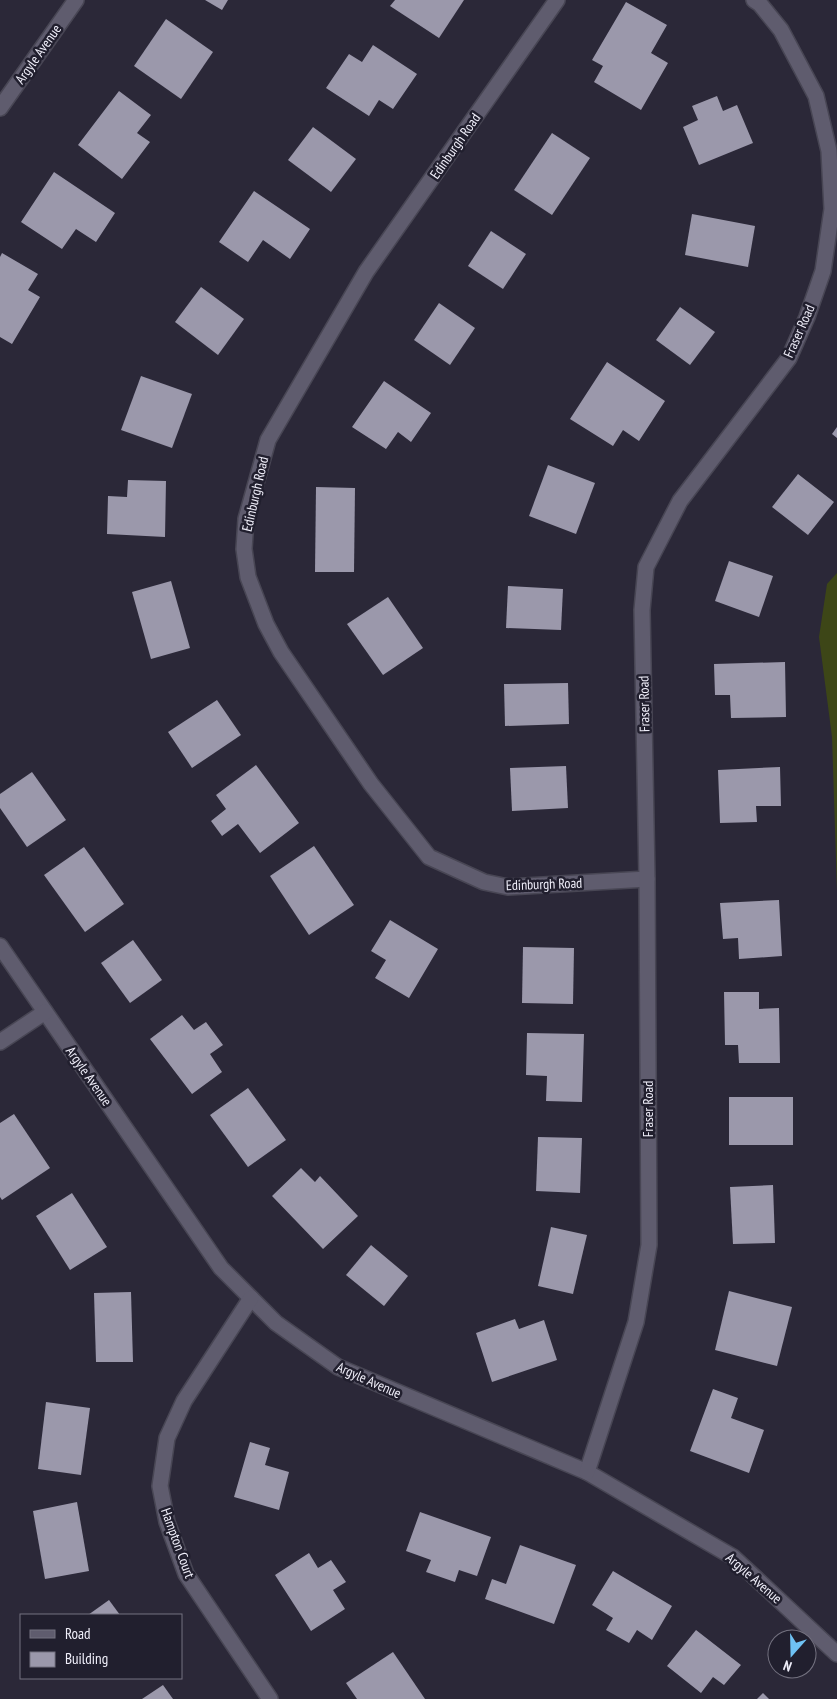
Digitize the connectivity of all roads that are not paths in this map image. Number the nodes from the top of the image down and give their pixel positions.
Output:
1 (76, 0) edge
2 (557, 0) edge
3 (754, 0) edge
4 (2, 102) edge
5 (646, 879) junction
6 (0, 946) edge
7 (45, 1012) junction
8 (0, 1042) edge
9 (251, 1298) junction
10 (587, 1472) junction
11 (837, 1654) edge
12 (270, 1699) edge

1 - 4 street, Argyle Avenue
2 - 5 street, Edinburgh Road
3 - 5 street, Fraser Road
5 - 10 street, Fraser Road
6 - 7 street, Argyle Avenue
7 - 8 street
7 - 9 street, Argyle Avenue
9 - 10 street, Argyle Avenue
9 - 12 street, Hampton Court
10 - 11 street, Argyle Avenue

